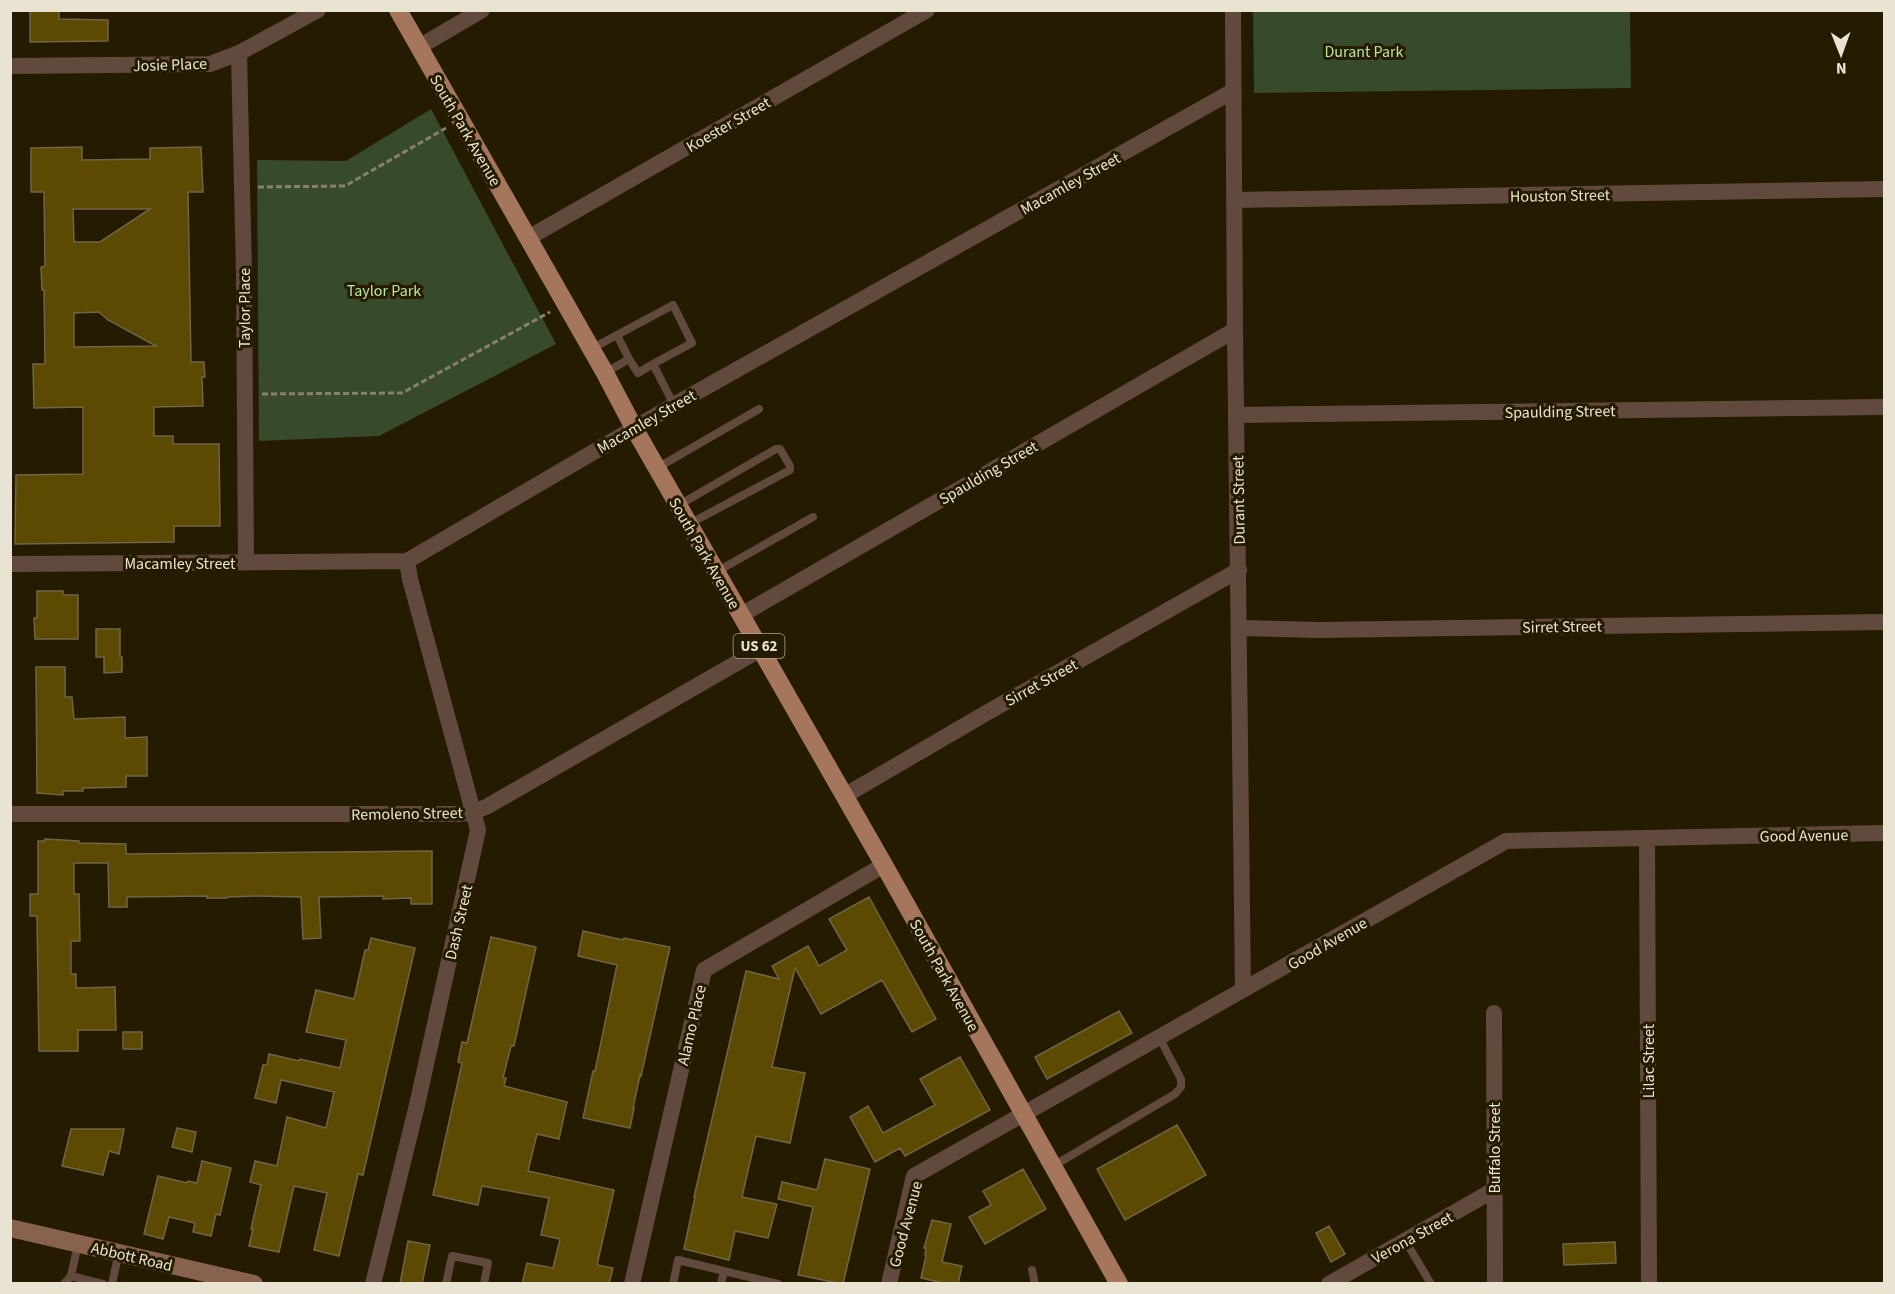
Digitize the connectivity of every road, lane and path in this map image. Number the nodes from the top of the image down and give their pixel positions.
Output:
1 (318, 10) edge
2 (398, 10) edge
3 (482, 10) edge
4 (927, 10) edge
5 (1233, 10) edge
6 (419, 47) junction
7 (239, 53) junction
8 (10, 66) edge
9 (1233, 91) junction
10 (460, 120) junction
11 (254, 187) dead end
12 (1884, 189) edge
13 (1235, 200) junction
14 (528, 238) junction
15 (565, 304) junction
16 (1235, 330) junction
17 (617, 335) junction
18 (591, 349) junction
19 (629, 359) junction
20 (653, 364) junction
21 (605, 373) junction
22 (255, 394) dead end
23 (674, 405) junction
24 (1884, 407) edge
25 (759, 408) dead end
26 (1236, 415) junction
27 (634, 428) junction
28 (657, 468) junction
29 (678, 506) junction
30 (813, 517) dead end
31 (689, 524) junction
32 (407, 561) junction
33 (246, 563) junction
34 (10, 564) edge
35 (1239, 570) junction
36 (716, 572) junction
37 (741, 615) junction
38 (1884, 622) edge
39 (1239, 628) junction
40 (761, 649) junction
41 (844, 796) junction
42 (474, 812) junction
43 (10, 814) edge
44 (1884, 833) edge
45 (1647, 838) junction
46 (884, 865) junction
47 (1243, 990) junction
48 (1494, 1013) dead end
49 (1159, 1037) junction
50 (1023, 1114) junction
51 (1053, 1167) junction
52 (1494, 1190) junction
53 (10, 1228) edge
54 (1405, 1240) junction
55 (78, 1243) junction
56 (119, 1252) junction
57 (1032, 1270) dead end
58 (724, 1271) junction
59 (72, 1276) junction
60 (64, 1284) edge
61 (103, 1284) edge
62 (112, 1284) edge
63 (254, 1284) edge
64 (373, 1284) edge
65 (446, 1284) edge
66 (484, 1284) edge
67 (632, 1284) edge
68 (673, 1284) edge
69 (721, 1284) edge
70 (778, 1284) edge
71 (889, 1284) edge
72 (1035, 1284) edge
73 (1119, 1284) edge
74 (1329, 1284) edge
75 (1431, 1284) edge
76 (1495, 1284) edge
77 (1649, 1284) edge

1 - 7 street, Josie Place
2 - 6 main road, South Park Avenue / US 62
3 - 6 street
4 - 14 street, Koester Street
5 - 9 street, Durant Street
6 - 10 main road, South Park Avenue / US 62
7 - 8 street, Josie Place
7 - 33 street, Taylor Place
9 - 13 street, Durant Street
9 - 23 street, Macamley Street
10 - 11 path
10 - 14 main road, South Park Avenue / US 62
12 - 13 street, Houston Street
13 - 16 street, Durant Street
14 - 15 main road, South Park Avenue / US 62
15 - 18 main road, South Park Avenue / US 62
15 - 22 path
16 - 26 street, Durant Street
16 - 37 street, Spaulding Street
17 - 18 lane
17 - 19 lane
17 - 20 lane
18 - 21 main road, South Park Avenue / US 62
19 - 20 lane
19 - 21 lane
20 - 23 lane
21 - 27 main road, South Park Avenue / US 62
23 - 27 street, Macamley Street
24 - 26 street, Spaulding Street
25 - 28 lane
26 - 35 street, Durant Street
27 - 28 main road, South Park Avenue / US 62
27 - 32 street, Macamley Street
28 - 29 main road, South Park Avenue / US 62
29 - 31 main road, South Park Avenue / US 62
29 - 31 lane
30 - 36 lane
31 - 36 main road, South Park Avenue / US 62
32 - 33 street, Macamley Street
32 - 42 street, Dash Street
33 - 34 street, Macamley Street
35 - 39 street, Durant Street
35 - 41 street, Sirret Street
36 - 37 main road, South Park Avenue / US 62
37 - 40 main road, South Park Avenue / US 62
38 - 39 street, Sirret Street
39 - 47 street, Durant Street
40 - 41 main road, South Park Avenue / US 62
40 - 42 street, Remoleno Street
41 - 46 main road, South Park Avenue / US 62
42 - 43 street, Remoleno Street
42 - 64 street, Dash Street
44 - 45 street, Good Avenue
45 - 47 street, Good Avenue
45 - 77 street, Lilac Street
46 - 50 main road, South Park Avenue / US 62
46 - 67 street, Alamo Place
47 - 49 street, Good Avenue
48 - 52 street, Buffalo Street
49 - 50 street, Good Avenue
49 - 51 lane
50 - 51 main road, South Park Avenue / US 62
50 - 71 street, Good Avenue
51 - 73 main road, South Park Avenue / US 62
52 - 54 street, Verona Street
52 - 76 street, Buffalo Street
53 - 55 street, Abbott Road
54 - 74 street, Verona Street
54 - 75 lane
55 - 56 street, Abbott Road
55 - 59 lane
56 - 62 lane
56 - 63 street, Abbott Road
57 - 72 lane
58 - 68 lane
58 - 69 lane
58 - 70 lane
59 - 60 lane
59 - 61 lane
65 - 66 lane

